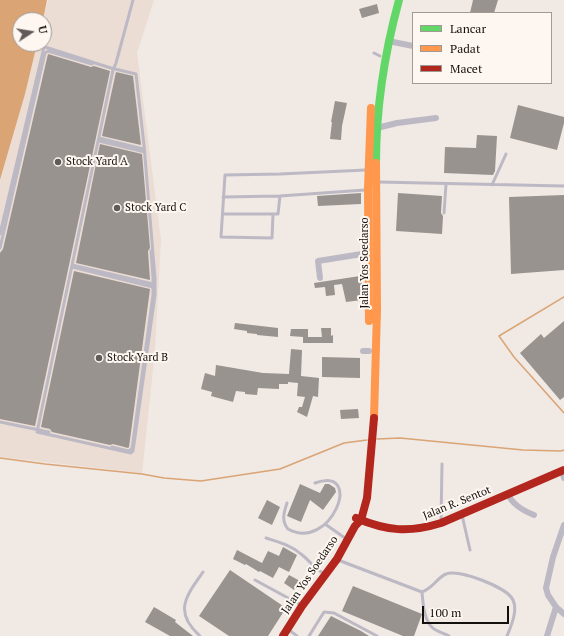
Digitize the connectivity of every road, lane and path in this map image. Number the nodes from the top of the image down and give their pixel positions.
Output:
1 (134, 0) edge
2 (392, 0) edge
3 (399, 0) edge
4 (392, 15) junction
5 (388, 41) junction
6 (412, 46) edge
7 (114, 70) junction
8 (436, 118) dead end
9 (377, 128) junction
10 (100, 139) junction
11 (144, 151) junction
12 (506, 154) dead end
13 (372, 169) junction
14 (446, 184) junction
15 (492, 185) junction
16 (564, 186) edge
17 (373, 187) junction
18 (280, 196) junction
19 (223, 197) junction
20 (444, 213) dead end
21 (223, 214) junction
22 (274, 214) junction
23 (0, 234) edge
24 (0, 248) edge
25 (372, 253) junction
26 (73, 266) junction
27 (320, 278) dead end
28 (154, 286) junction
29 (373, 310) junction
30 (0, 423) edge
31 (370, 425) junction
32 (38, 431) junction
33 (442, 464) dead end
34 (563, 473) edge
35 (315, 483) dead end
36 (508, 494) junction
37 (287, 502) dead end
38 (462, 514) junction
39 (534, 514) dead end
40 (357, 521) junction
41 (441, 523) junction
42 (326, 524) junction
43 (564, 525) edge
44 (266, 538) dead end
45 (347, 540) junction
46 (470, 550) dead end
47 (337, 559) junction
48 (203, 572) dead end
49 (325, 575) junction
50 (255, 580) dead end
51 (422, 592) junction
52 (302, 606) junction
53 (556, 606) junction
54 (564, 614) edge
55 (285, 632) edge
56 (200, 636) edge
57 (298, 636) edge
58 (309, 636) edge
59 (377, 636) edge
60 (449, 636) edge
61 (507, 636) edge
62 (547, 636) edge

1 - 7 lane
2 - 4 main road, Jalan Yos Soedarso
3 - 4 main road, Jalan Yos Soedarso
4 - 5 main road, Jalan Yos Soedarso
4 - 13 main road, Jalan Yos Soedarso
5 - 6 street
5 - 9 main road, Jalan Yos Soedarso
7 - 10 lane
7 - 11 lane
7 - 23 lane
7 - 24 lane
8 - 9 street
9 - 13 main road, Jalan Yos Soedarso
10 - 11 lane
10 - 26 lane
11 - 28 lane
12 - 15 lane
13 - 17 main road, Jalan Yos Soedarso
13 - 19 lane
14 - 15 lane
14 - 17 lane
14 - 20 lane
15 - 16 lane
17 - 18 lane
17 - 25 main road, Jalan Yos Soedarso
18 - 19 lane
18 - 22 lane
19 - 21 lane
21 - 22 lane
21 - 22 lane
25 - 27 street
25 - 29 main road, Jalan Yos Soedarso
26 - 28 lane
26 - 32 lane
28 - 32 lane
29 - 31 main road, Jalan Yos Soedarso
29 - 31 main road, Jalan Yos Soedarso
30 - 32 lane
31 - 40 main road, Jalan Yos Soedarso
33 - 41 lane
34 - 36 main road, Jalan R. Sentot
35 - 42 lane
36 - 38 main road, Jalan R. Sentot
36 - 39 street
37 - 42 lane
38 - 41 main road, Jalan R. Sentot
38 - 46 lane
40 - 41 main road, Jalan R. Sentot
40 - 45 main road, Jalan Yos Soedarso
42 - 45 lane
43 - 53 street
44 - 49 lane
45 - 47 main road, Jalan Yos Soedarso
47 - 49 main road, Jalan Yos Soedarso
47 - 51 lane
48 - 56 lane
49 - 52 main road, Jalan Yos Soedarso
50 - 52 lane
51 - 60 lane
51 - 61 lane
52 - 55 main road, Jalan Yos Soedarso
53 - 54 street
53 - 62 street
55 - 57 lane
58 - 59 lane

